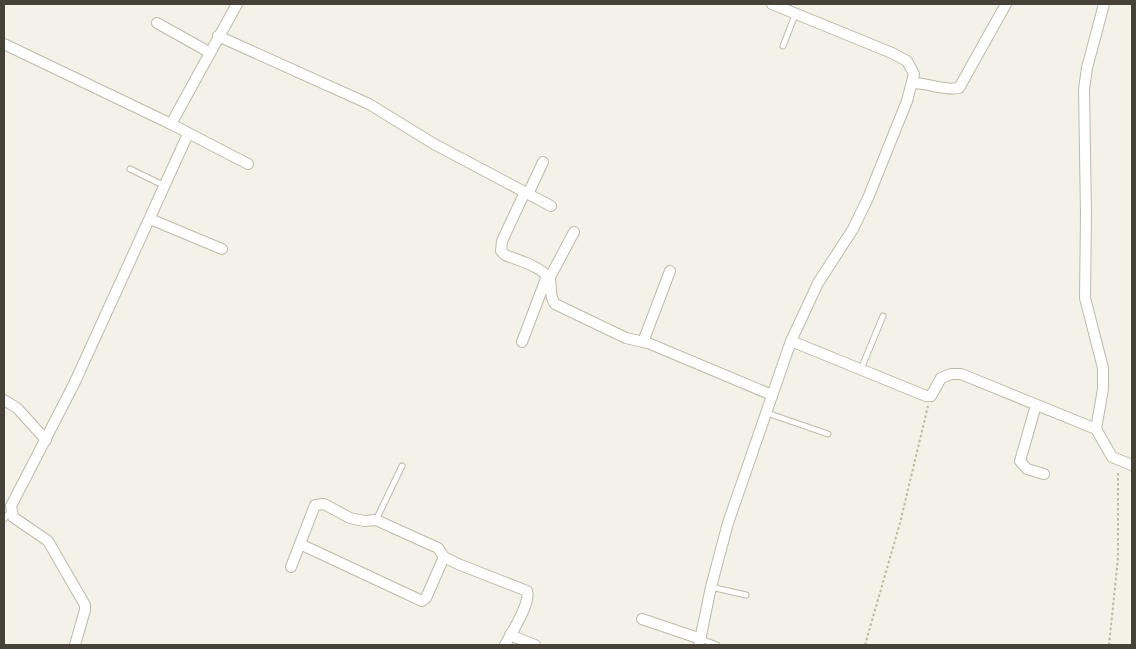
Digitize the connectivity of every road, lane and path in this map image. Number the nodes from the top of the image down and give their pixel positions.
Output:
1 (236, 4) edge
2 (772, 4) edge
3 (1006, 4) edge
4 (1104, 4) edge
5 (791, 10) edge
6 (157, 23) dead end
7 (218, 36) junction
8 (4, 44) edge
9 (782, 46) dead end
10 (209, 52) junction
11 (913, 83) junction
12 (171, 124) junction
13 (188, 134) junction
14 (543, 162) dead end
15 (248, 164) dead end
16 (130, 169) dead end
17 (165, 186) junction
18 (526, 193) junction
19 (551, 206) dead end
20 (150, 219) junction
21 (574, 232) dead end
22 (222, 250) dead end
23 (670, 271) dead end
24 (548, 277) junction
25 (883, 316) dead end
26 (791, 341) junction
27 (522, 342) dead end
28 (643, 342) junction
29 (860, 370) junction
30 (772, 395) junction
31 (930, 396) junction
32 (4, 400) edge
33 (1036, 405) junction
34 (766, 412) junction
35 (1096, 430) junction
36 (828, 434) dead end
37 (46, 440) junction
38 (1118, 460) junction
39 (1132, 465) edge
40 (402, 466) dead end
41 (1044, 474) dead end
42 (7, 515) edge
43 (376, 520) junction
44 (300, 544) junction
45 (444, 557) junction
46 (291, 567) dead end
47 (711, 586) junction
48 (746, 595) dead end
49 (642, 619) dead end
50 (510, 635) junction
51 (700, 642) edge
52 (75, 645) edge
53 (505, 645) edge
54 (535, 645) edge
55 (717, 645) edge
56 (865, 645) edge
57 (1109, 645) edge

1 - 7 street
2 - 5 street
3 - 11 street
4 - 35 street
5 - 9 lane
5 - 11 street
6 - 10 street
7 - 10 street
7 - 18 street
8 - 12 street
10 - 12 street
11 - 26 street
12 - 13 street
13 - 15 street
13 - 17 street
14 - 18 street
16 - 17 lane
17 - 20 street
18 - 19 street
18 - 24 street
20 - 22 street
20 - 37 street
21 - 24 street
23 - 28 street
24 - 27 street
24 - 28 street
25 - 29 lane
26 - 29 street
26 - 30 street
28 - 30 street
29 - 31 street
30 - 34 street
31 - 33 street
31 - 56 path
32 - 37 street
33 - 35 street
33 - 41 street
34 - 36 lane
34 - 47 street
35 - 38 street
37 - 42 street
38 - 39 street
38 - 57 path
40 - 43 lane
42 - 52 street
43 - 44 street
43 - 45 street
44 - 45 street
44 - 46 street
45 - 50 street
47 - 48 lane
47 - 51 street
49 - 51 street
50 - 53 street
50 - 54 street
51 - 55 lane

